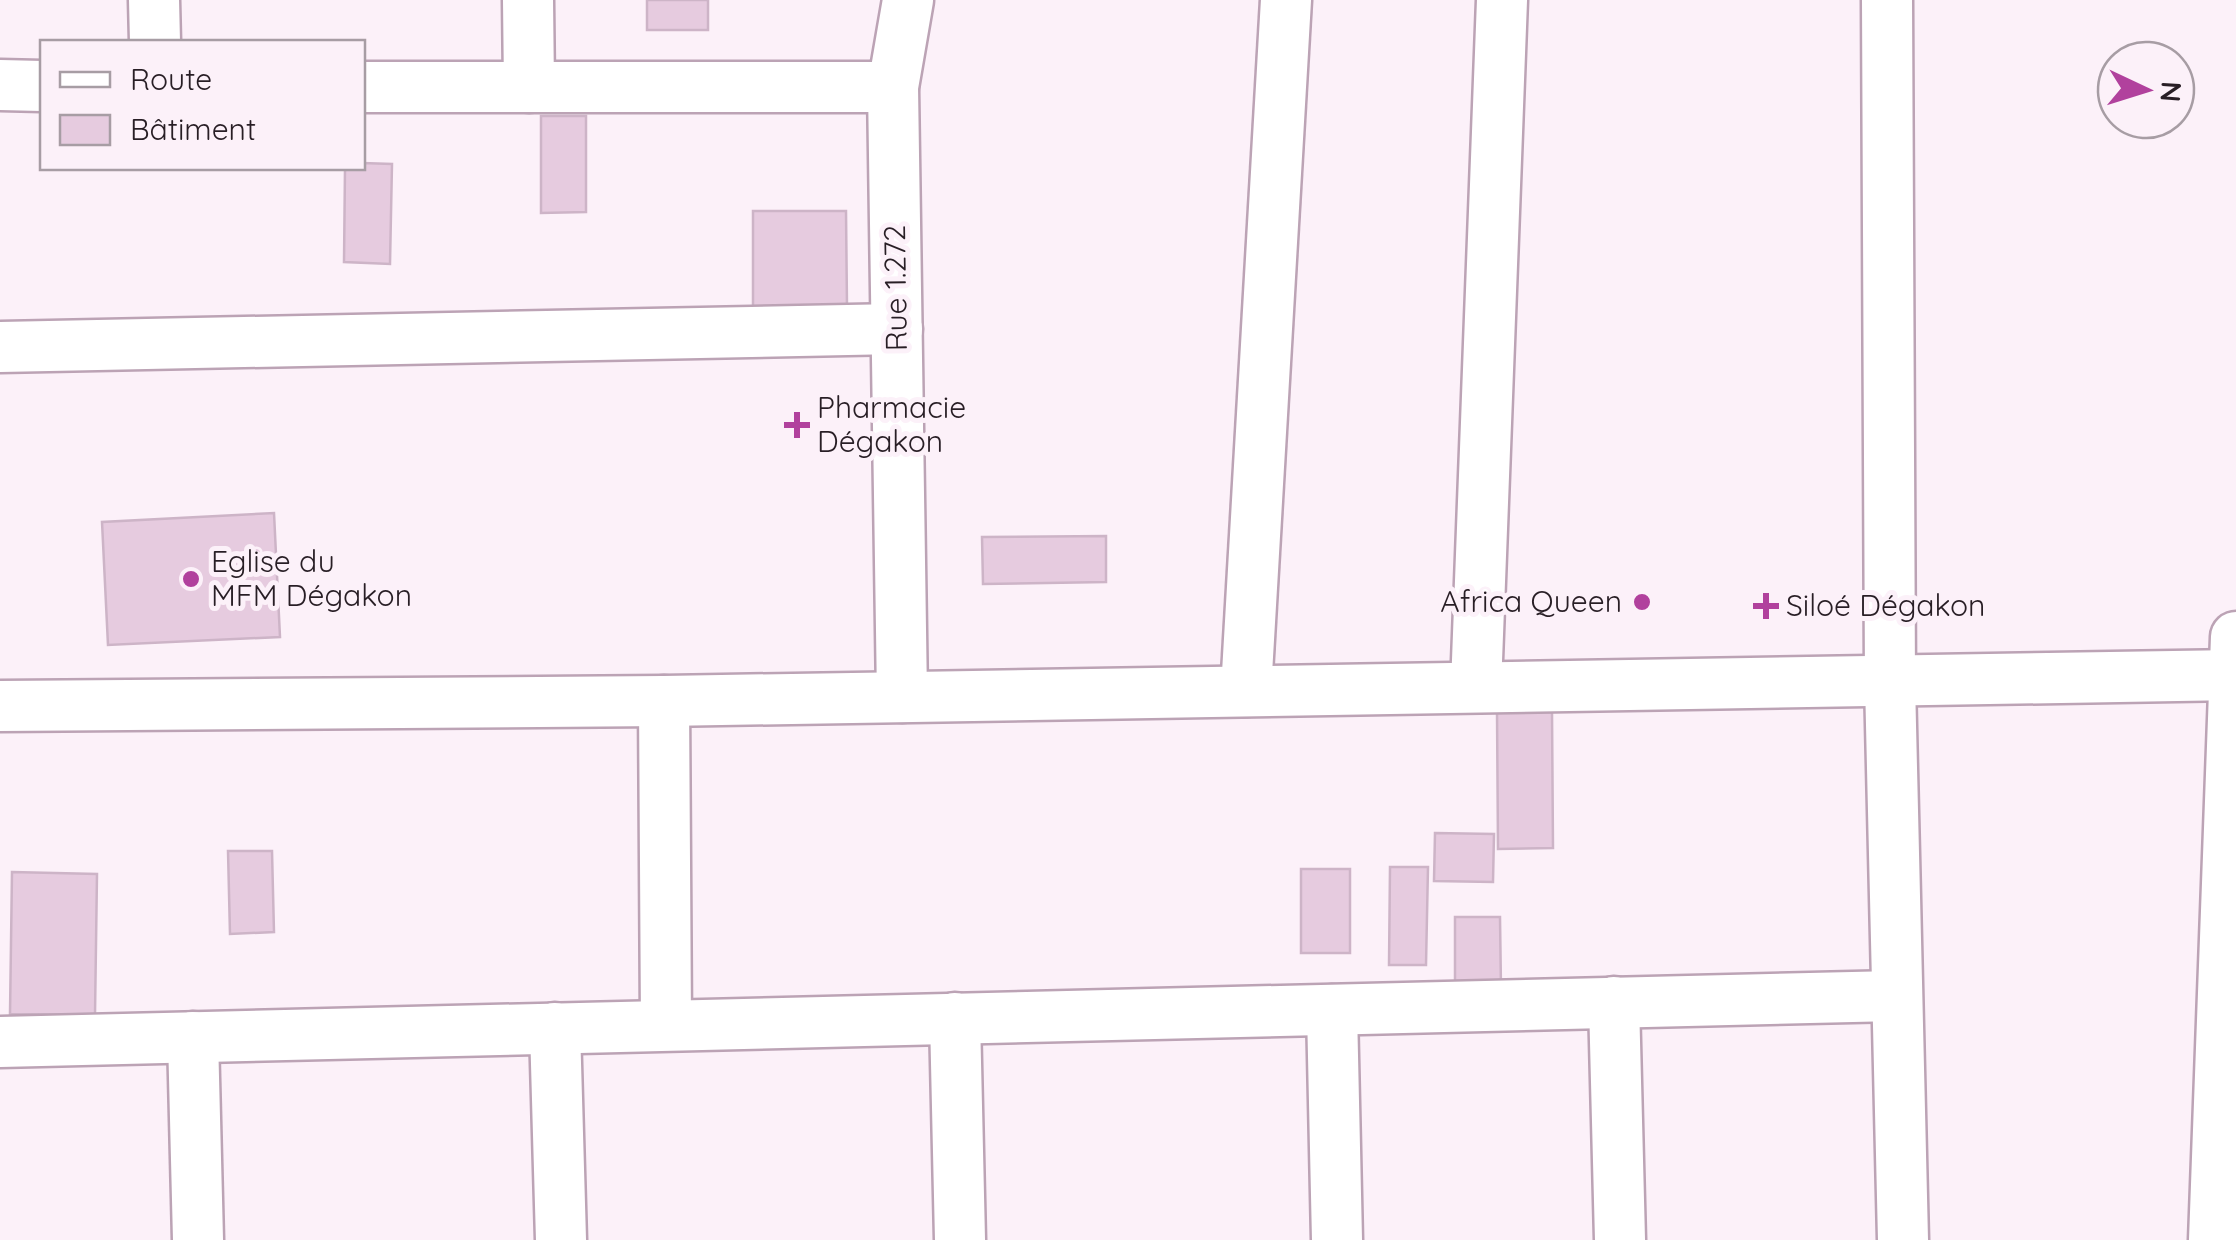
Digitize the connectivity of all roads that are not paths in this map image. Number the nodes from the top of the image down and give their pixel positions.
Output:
1 (154, 0) edge
2 (528, 0) edge
3 (908, 0) edge
4 (1286, 0) edge
5 (1502, 0) edge
6 (1887, 0) edge
7 (155, 40) edge
8 (0, 85) edge
9 (40, 86) edge
10 (365, 87) edge
11 (529, 87) junction
12 (894, 87) junction
13 (897, 328) junction
14 (0, 347) edge
15 (2236, 636) edge
16 (2236, 675) edge
17 (1890, 682) junction
18 (1476, 687) junction
19 (1246, 691) junction
20 (902, 697) junction
21 (664, 701) junction
22 (0, 706) edge
23 (1895, 996) junction
24 (1614, 1002) junction
25 (1332, 1010) junction
26 (955, 1018) junction
27 (666, 1025) junction
28 (555, 1028) junction
29 (193, 1037) junction
30 (0, 1042) edge
31 (198, 1240) edge
32 (561, 1240) edge
33 (960, 1240) edge
34 (1337, 1240) edge
35 (1620, 1240) edge
36 (1903, 1240) edge
37 (2214, 1240) edge

1 - 7 street
2 - 11 street
3 - 12 street, Rue 1.272
4 - 19 street
5 - 18 street
6 - 17 street
8 - 9 street
10 - 11 street
11 - 12 street
12 - 13 street, Rue 1.272
13 - 14 street
13 - 20 street, Rue 1.272
15 - 16 street
16 - 17 street
16 - 37 street
17 - 18 street
17 - 23 street
18 - 19 street
19 - 20 street
20 - 21 street
21 - 22 street
21 - 27 street
23 - 24 street
23 - 36 street
24 - 25 street
24 - 35 street
25 - 26 street
25 - 34 street
26 - 27 street
26 - 33 street
27 - 28 street
28 - 29 street
28 - 32 street
29 - 30 street
29 - 31 street

